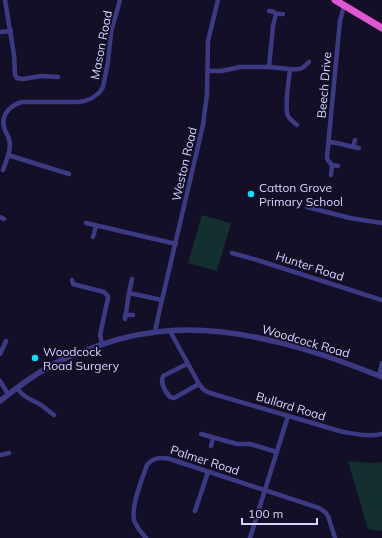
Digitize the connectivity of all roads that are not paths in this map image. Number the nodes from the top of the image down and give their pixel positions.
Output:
1 (5, 0) edge
2 (120, 0) edge
3 (218, 0) edge
4 (335, 0) edge
5 (344, 6) junction
6 (269, 11) dead end
7 (276, 14) junction
8 (283, 14) dead end
9 (382, 28) edge
10 (10, 31) junction
11 (0, 32) edge
12 (309, 62) dead end
13 (269, 67) junction
14 (290, 70) junction
15 (208, 71) junction
16 (58, 77) dead end
17 (297, 125) dead end
18 (355, 140) dead end
19 (329, 142) junction
20 (353, 147) junction
21 (359, 148) dead end
22 (8, 155) junction
23 (332, 165) junction
24 (338, 166) dead end
25 (4, 170) dead end
26 (69, 174) dead end
27 (331, 175) dead end
28 (307, 207) dead end
29 (86, 223) dead end
30 (382, 223) edge
31 (96, 226) junction
32 (93, 237) dead end
33 (176, 244) junction
34 (232, 253) dead end
35 (132, 279) dead end
36 (72, 283) dead end
37 (129, 293) junction
38 (162, 300) junction
39 (382, 300) edge
40 (133, 315) dead end
41 (170, 331) junction
42 (155, 332) junction
43 (6, 341) dead end
44 (102, 344) junction
45 (0, 354) edge
46 (382, 363) edge
47 (187, 364) junction
48 (381, 377) edge
49 (0, 381) edge
50 (199, 384) junction
51 (17, 388) junction
52 (8, 394) junction
53 (0, 401) edge
54 (54, 415) dead end
55 (288, 416) junction
56 (201, 434) dead end
57 (382, 434) edge
58 (213, 438) junction
59 (211, 446) dead end
60 (277, 452) junction
61 (9, 453) dead end
62 (0, 455) edge
63 (208, 472) junction
64 (265, 490) junction
65 (195, 511) dead end
66 (146, 538) edge
67 (250, 538) edge
68 (335, 538) edge

1 - 10 street
2 - 22 street, Mason Road
3 - 15 street, Weston Road
4 - 5 highway
5 - 9 highway
5 - 19 street, Beech Drive
6 - 7 street
7 - 8 street
7 - 13 street
10 - 11 street
10 - 16 street
12 - 14 street
13 - 14 street
13 - 15 street
14 - 17 street
15 - 33 street, Weston Road
18 - 20 street
19 - 20 street
19 - 23 street, Beech Drive
20 - 21 street
22 - 25 street, Mason Road
22 - 26 street
23 - 24 street
23 - 27 street, Beech Drive
28 - 30 street
29 - 31 street
31 - 32 street
31 - 33 street
33 - 38 street, Weston Road
34 - 39 street, Hunter Road
35 - 37 street
36 - 44 street
37 - 38 street
37 - 40 street
38 - 42 street, Weston Road
41 - 42 street, Woodcock Road
41 - 47 street, Bullard Road
41 - 48 street, Woodcock Road
42 - 44 street, Woodcock Road
43 - 45 street
44 - 51 street, Woodcock Road
46 - 48 street
47 - 50 street, Bullard Road
47 - 50 street
49 - 52 street
50 - 55 street, Bullard Road
51 - 52 street, Woodcock Road
51 - 54 street
52 - 53 street, Woodcock Road
55 - 57 street, Bullard Road
55 - 60 street
56 - 58 street
58 - 59 street
58 - 60 street
60 - 64 street
61 - 62 street
63 - 64 street, Palmer Road
63 - 65 street
63 - 66 street, Palmer Road
64 - 67 street
64 - 68 street, Palmer Road

